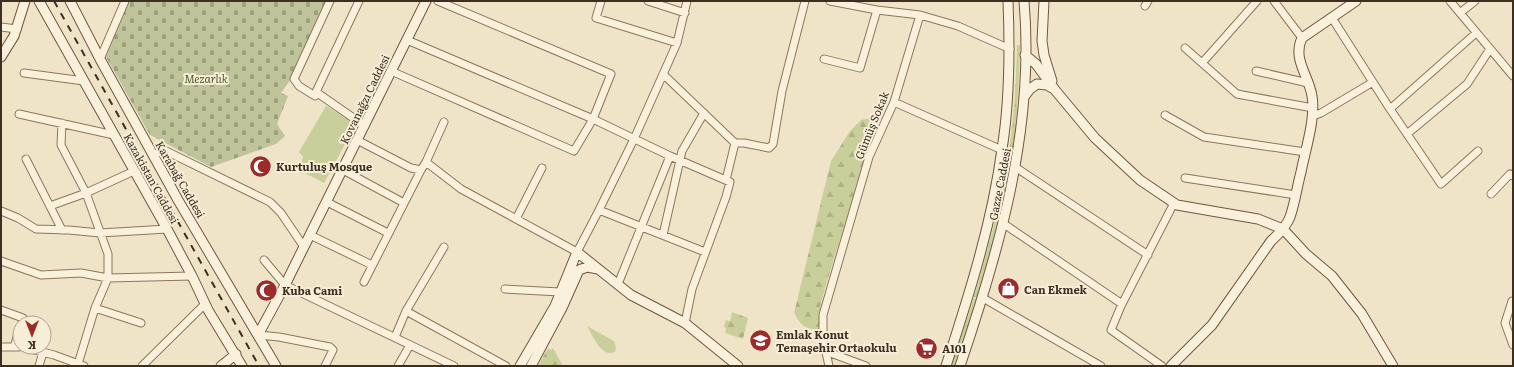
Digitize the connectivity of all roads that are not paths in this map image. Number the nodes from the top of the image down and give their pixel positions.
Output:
1 (25, 1) edge
2 (39, 1) edge
3 (70, 1) edge
4 (330, 1) edge
5 (359, 1) edge
6 (426, 1) edge
7 (438, 1) edge
8 (601, 1) edge
9 (648, 1) edge
10 (687, 1) edge
11 (805, 1) edge
12 (830, 1) edge
13 (1008, 1) edge
14 (1024, 1) edge
15 (1044, 1) edge
16 (1256, 1) edge
17 (1274, 1) edge
18 (1356, 1) edge
19 (1450, 1) edge
20 (1475, 1) edge
21 (123, 2) edge
22 (877, 10) junction
23 (685, 13) junction
24 (1460, 13) junction
25 (920, 14) junction
26 (1332, 18) junction
27 (1, 27) edge
28 (16, 29) junction
29 (1476, 33) junction
30 (1302, 38) junction
31 (407, 40) junction
32 (676, 43) junction
33 (1185, 48) dead end
34 (1010, 49) junction
35 (1490, 49) junction
36 (1026, 55) junction
37 (1, 57) edge
38 (100, 59) junction
39 (824, 59) dead end
40 (1202, 64) junction
41 (391, 71) junction
42 (1256, 71) dead end
43 (24, 73) dead end
44 (663, 74) junction
45 (1513, 76) edge
46 (84, 81) junction
47 (1372, 82) junction
48 (1308, 83) junction
49 (1055, 90) junction
50 (316, 92) junction
51 (1024, 97) junction
52 (894, 102) junction
53 (1390, 108) junction
54 (1313, 112) junction
55 (704, 113) junction
56 (19, 114) dead end
57 (1165, 115) dead end
58 (593, 119) junction
59 (444, 122) dead end
60 (62, 124) junction
61 (364, 126) junction
62 (1407, 134) junction
63 (114, 135) junction
64 (357, 140) junction
65 (634, 140) junction
66 (735, 143) junction
67 (1002, 150) junction
68 (1478, 151) dead end
69 (1305, 152) junction
70 (153, 154) junction
71 (670, 156) junction
72 (26, 160) dead end
73 (679, 160) junction
74 (426, 162) junction
75 (542, 168) dead end
76 (1015, 168) junction
77 (343, 170) junction
78 (421, 170) junction
79 (134, 171) junction
80 (1513, 176) edge
81 (1184, 178) dead end
82 (726, 180) junction
83 (86, 193) junction
84 (1491, 194) dead end
85 (1296, 195) junction
86 (327, 202) junction
87 (404, 203) junction
88 (1174, 203) junction
89 (50, 206) junction
90 (600, 210) junction
91 (1, 211) edge
92 (516, 219) junction
93 (1004, 224) junction
94 (642, 227) junction
95 (167, 229) junction
96 (1284, 229) junction
97 (62, 230) junction
98 (100, 233) junction
99 (388, 233) junction
100 (310, 235) junction
101 (663, 235) junction
102 (304, 247) junction
103 (444, 247) dead end
104 (577, 252) junction
105 (705, 252) junction
106 (1148, 255) junction
107 (264, 260) dead end
108 (1, 261) edge
109 (372, 265) junction
110 (575, 268) junction
111 (599, 269) junction
112 (192, 276) junction
113 (108, 278) junction
114 (364, 282) dead end
115 (618, 284) junction
116 (285, 285) junction
117 (505, 289) dead end
118 (560, 292) junction
119 (983, 298) junction
120 (1512, 301) dead end
121 (205, 304) junction
122 (1122, 304) junction
123 (95, 308) junction
124 (1, 310) edge
125 (406, 311) junction
126 (15, 315) edge
127 (141, 323) dead end
128 (685, 323) junction
129 (258, 335) junction
130 (395, 337) junction
131 (1513, 344) edge
132 (410, 345) junction
133 (1, 347) edge
134 (12, 347) edge
135 (825, 351) junction
136 (236, 354) junction
137 (42, 355) edge
138 (52, 355) edge
139 (81, 365) edge
140 (39, 366) edge
141 (142, 366) edge
142 (221, 366) edge
143 (242, 366) edge
144 (276, 366) edge
145 (325, 366) edge
146 (398, 366) edge
147 (454, 366) edge
148 (506, 366) edge
149 (520, 366) edge
150 (531, 366) edge
151 (738, 366) edge
152 (829, 366) edge
153 (866, 366) edge
154 (946, 366) edge
155 (960, 366) edge
156 (1101, 366) edge
157 (1162, 366) edge
158 (1170, 366) edge
159 (1393, 366) edge

1 - 28 main road
2 - 46 main road, Kazakistan Caddesi
3 - 38 main road, Karabağ Caddesi
4 - 50 street
5 - 50 street
6 - 31 main road, Kovanağzı Caddesi
7 - 58 street
8 - 32 street
9 - 23 street
10 - 23 street
11 - 66 street
12 - 22 street
13 - 34 main road, Gazze Caddesi
14 - 36 main road, Gazze Caddesi
15 - 49 main road
16 - 40 street
17 - 30 street
18 - 26 main road
19 - 24 street
20 - 24 street
21 - 38 street
22 - 25 street
22 - 39 street
23 - 32 street
24 - 29 street
25 - 34 street
25 - 52 street, Gümüş Sokak
26 - 30 main road
26 - 47 street
27 - 28 street
28 - 37 main road
29 - 35 street
29 - 53 street
30 - 48 main road
31 - 41 main road, Kovanağzı Caddesi
31 - 58 street
32 - 44 street
33 - 40 street
34 - 67 main road, Gazze Caddesi
35 - 45 street
35 - 62 street
36 - 49 main road
36 - 51 main road, Gazze Caddesi
38 - 70 main road, Karabağ Caddesi
40 - 54 street
41 - 58 street
41 - 61 main road, Kovanağzı Caddesi
42 - 48 street
43 - 46 street
44 - 55 street
44 - 65 street
46 - 63 main road, Kazakistan Caddesi
47 - 53 street
47 - 54 street
48 - 54 main road
49 - 51 main road
49 - 88 main road
50 - 61 street
51 - 76 main road, Gazze Caddesi
52 - 67 street
52 - 135 street, Gümüş Sokak
53 - 62 street
54 - 69 main road
55 - 66 street
55 - 73 street
56 - 60 street
57 - 69 street
58 - 65 street
59 - 74 street
60 - 63 street
60 - 83 street
61 - 64 main road, Kovanağzı Caddesi
62 - 68 street
63 - 79 main road, Kazakistan Caddesi
64 - 77 main road, Kovanağzı Caddesi
64 - 78 street
65 - 71 street
65 - 90 street
66 - 82 street
67 - 154 main road, Gazze Caddesi
69 - 85 main road
70 - 102 street
70 - 129 main road, Karabağ Caddesi
71 - 73 street
71 - 94 street
72 - 89 street
73 - 82 street
73 - 101 street
74 - 78 street
74 - 92 street
75 - 92 street
76 - 93 main road, Gazze Caddesi
76 - 106 street
77 - 86 main road, Kovanağzı Caddesi
77 - 87 street
78 - 87 street
79 - 83 street
79 - 95 main road, Kazakistan Caddesi
80 - 84 street
81 - 85 street
82 - 105 street
83 - 89 street
83 - 98 street
85 - 96 main road
86 - 99 street
86 - 100 main road, Kovanağzı Caddesi
87 - 99 street
88 - 96 main road
88 - 106 street
89 - 97 street
90 - 94 street
90 - 104 street
91 - 97 street
92 - 104 street
93 - 119 main road, Gazze Caddesi
93 - 122 street
94 - 101 street
94 - 115 street
95 - 98 street
95 - 112 main road, Kazakistan Caddesi
96 - 158 main road
96 - 159 main road
97 - 98 street
98 - 113 street
99 - 109 street
100 - 102 main road, Kovanağzı Caddesi
100 - 109 street
101 - 105 street
102 - 116 main road, Kovanağzı Caddesi
103 - 125 street
104 - 110 main road
104 - 111 main road
105 - 128 street
106 - 122 street
107 - 116 street
108 - 113 street
109 - 114 street
110 - 111 main road
110 - 118 main road
110 - 150 main road
111 - 115 main road
112 - 113 street
112 - 121 main road, Kazakistan Caddesi
113 - 123 street
115 - 128 main road
116 - 129 main road, Kovanağzı Caddesi
116 - 130 street
117 - 118 street
118 - 149 main road
119 - 155 main road, Gazze Caddesi
119 - 156 street
120 - 131 street
121 - 136 main road, Kazakistan Caddesi
121 - 141 street
122 - 157 street
123 - 127 street
123 - 139 street
124 - 126 street
125 - 130 street
125 - 148 street
128 - 151 main road
129 - 144 main road, Karabağ Caddesi
129 - 145 street
130 - 132 street
132 - 146 street
132 - 147 street
133 - 134 street
135 - 152 street, Gümüş Sokak
135 - 153 street
136 - 142 main road
136 - 143 main road, Kazakistan Caddesi
137 - 140 street
138 - 139 street

